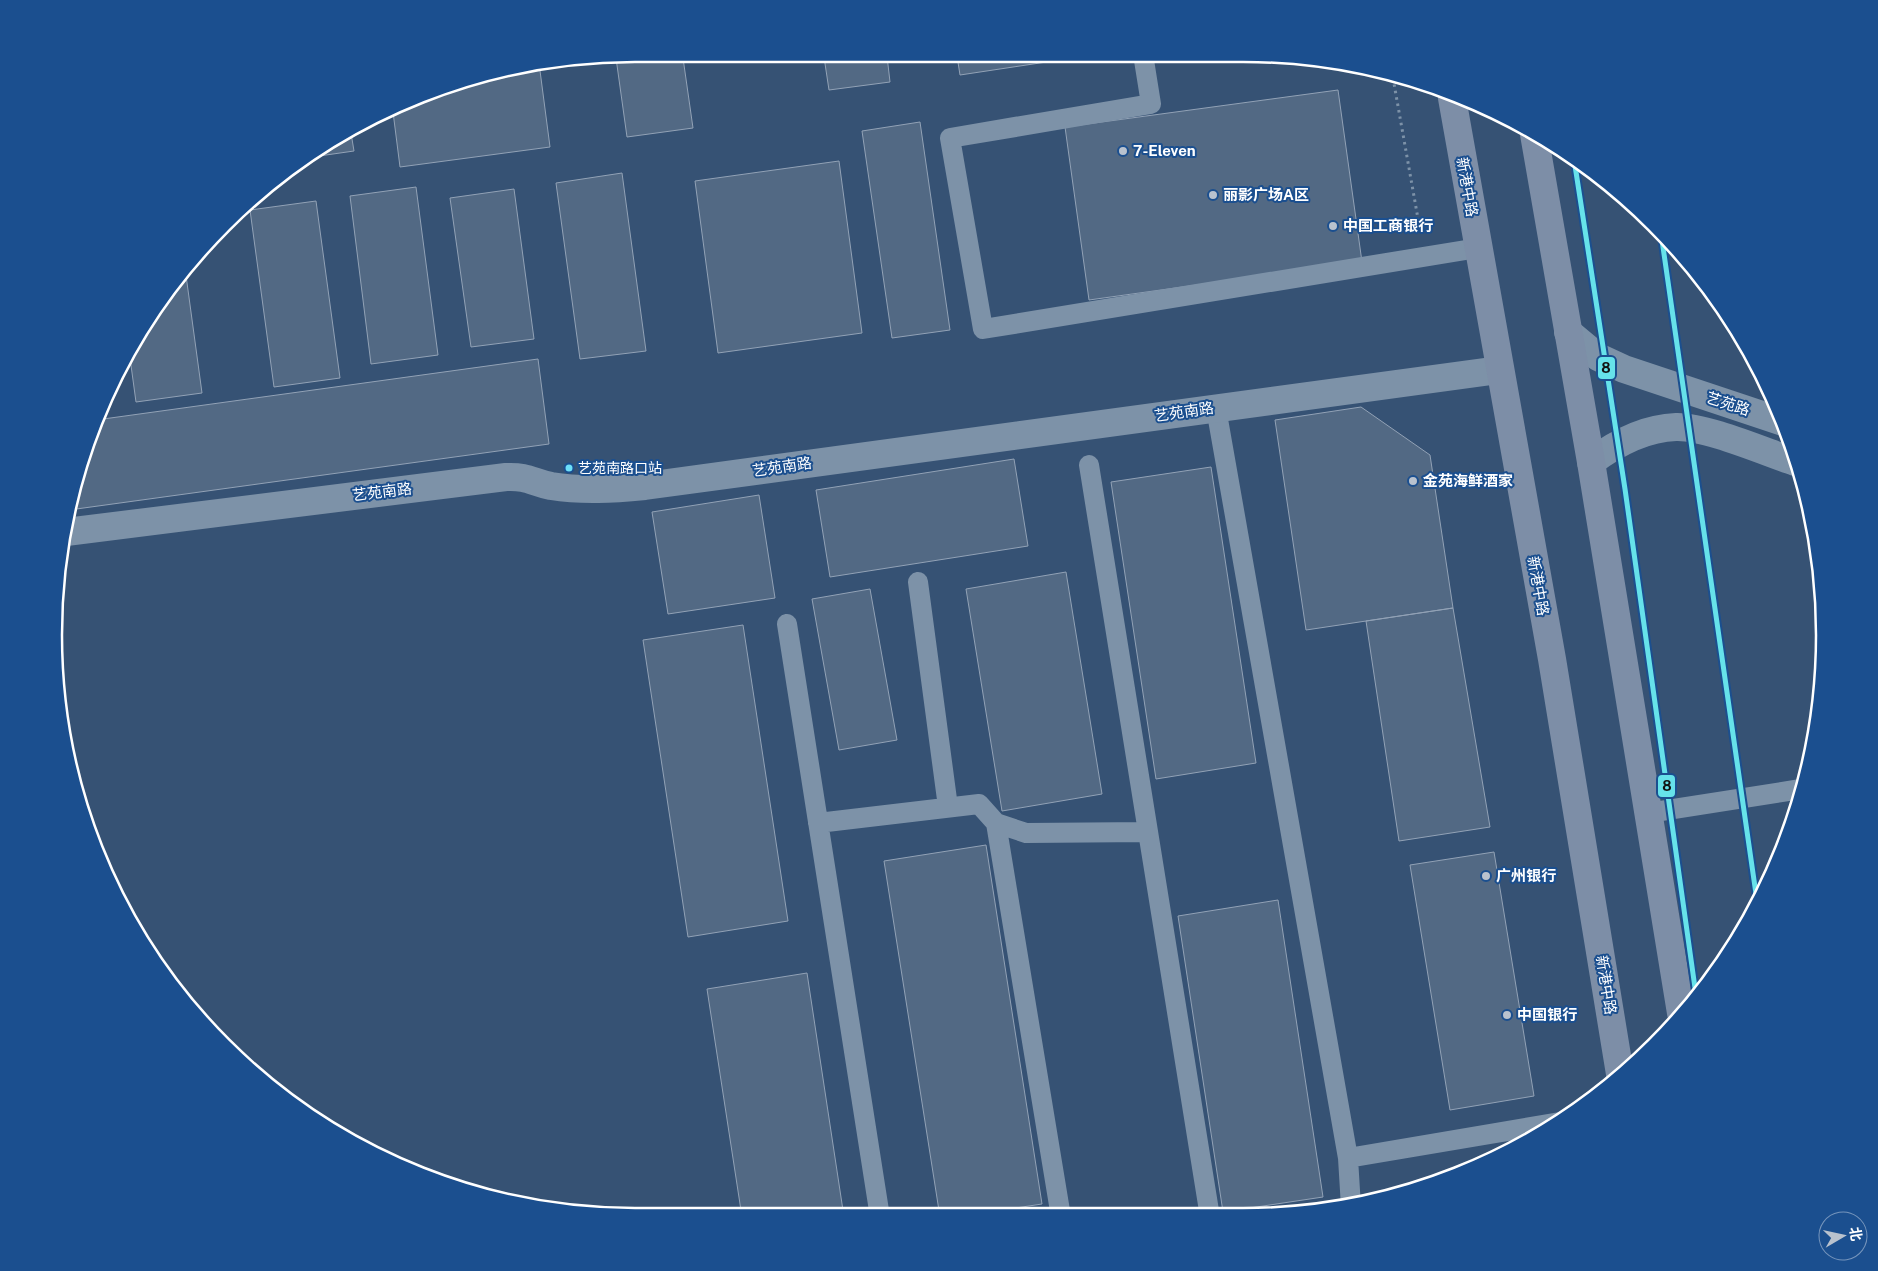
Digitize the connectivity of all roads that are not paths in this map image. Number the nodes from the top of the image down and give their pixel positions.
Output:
1 (1145, 63) edge
2 (1453, 103) edge
3 (1536, 143) edge
4 (1478, 248) junction
5 (1568, 332) junction
6 (1499, 370) junction
7 (1216, 408) junction
8 (1773, 419) edge
9 (1788, 460) edge
10 (1591, 462) junction
11 (1089, 465) dead end
12 (73, 531) edge
13 (918, 582) dead end
14 (787, 624) dead end
15 (1794, 790) edge
16 (948, 807) junction
17 (1648, 813) junction
18 (818, 823) junction
19 (996, 823) junction
20 (1148, 832) junction
21 (1680, 1005) edge
22 (1619, 1067) edge
23 (1539, 1125) edge
24 (1348, 1158) junction
25 (1350, 1198) edge
26 (879, 1208) edge
27 (1060, 1208) edge
28 (1209, 1208) edge

1 - 4 lane
2 - 4 main road, 新港中路
3 - 5 main road
4 - 6 main road, 新港中路
5 - 8 street, 艺苑路
5 - 10 main road
6 - 7 street, 艺苑南路
6 - 22 main road, 新港中路
7 - 12 street, 艺苑南路
7 - 24 lane
9 - 10 street
10 - 17 main road
11 - 20 lane
13 - 16 lane
14 - 18 lane
15 - 17 lane
16 - 18 lane
16 - 19 lane
17 - 21 main road
18 - 26 lane
19 - 20 lane
19 - 27 lane
20 - 28 lane
23 - 24 lane
24 - 25 lane

